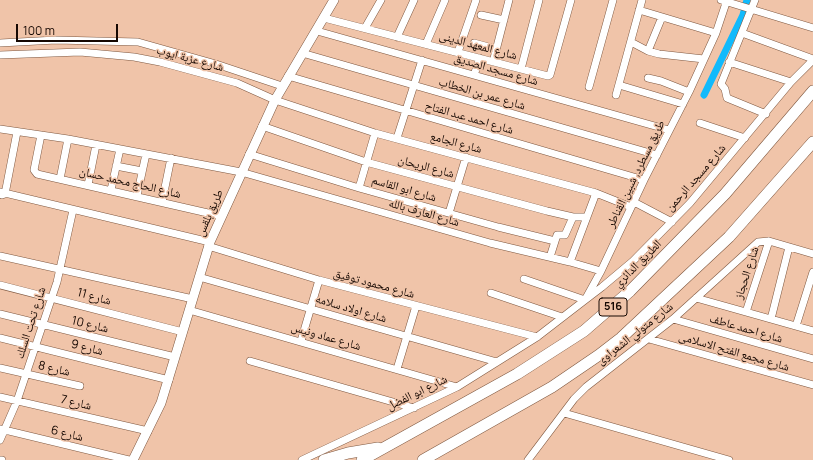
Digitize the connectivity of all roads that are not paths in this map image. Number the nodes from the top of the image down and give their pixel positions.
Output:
1 (334, 0) edge
2 (381, 0) edge
3 (414, 0) edge
4 (445, 0) edge
5 (476, 0) edge
6 (509, 0) edge
7 (539, 0) edge
8 (571, 0) edge
9 (613, 0) edge
10 (642, 0) edge
11 (725, 0) edge
12 (755, 0) edge
13 (752, 9) junction
14 (639, 10) junction
15 (481, 15) dead end
16 (662, 17) junction
17 (324, 18) junction
18 (504, 20) junction
19 (366, 28) junction
20 (813, 28) edge
21 (317, 31) junction
22 (716, 33) junction
23 (742, 34) junction
24 (397, 37) junction
25 (631, 42) junction
26 (0, 43) edge
27 (474, 43) dead end
28 (426, 44) junction
29 (496, 49) junction
30 (648, 51) junction
31 (458, 52) junction
32 (302, 53) junction
33 (0, 55) edge
34 (480, 58) junction
35 (704, 59) junction
36 (813, 59) edge
37 (422, 60) junction
38 (493, 62) junction
39 (729, 62) junction
40 (521, 69) junction
41 (474, 75) junction
42 (288, 76) junction
43 (648, 78) dead end
44 (791, 82) junction
45 (414, 85) junction
46 (619, 85) junction
47 (282, 86) junction
48 (589, 87) dead end
49 (813, 91) edge
50 (689, 92) junction
51 (616, 95) dead end
52 (275, 100) junction
53 (683, 104) junction
54 (406, 111) junction
55 (766, 114) junction
56 (700, 124) dead end
57 (262, 126) junction
58 (0, 130) edge
59 (669, 130) junction
60 (17, 132) junction
61 (376, 133) junction
62 (40, 135) junction
63 (397, 138) junction
64 (745, 138) junction
65 (68, 139) junction
66 (813, 142) edge
67 (96, 145) junction
68 (120, 149) junction
69 (146, 154) junction
70 (249, 154) junction
71 (657, 155) junction
72 (466, 157) junction
73 (171, 158) junction
74 (366, 162) junction
75 (116, 166) junction
76 (142, 171) junction
77 (241, 172) junction
78 (60, 179) junction
79 (644, 180) junction
80 (88, 185) junction
81 (457, 187) junction
82 (359, 188) junction
83 (111, 190) junction
84 (596, 193) junction
85 (2, 194) edge
86 (137, 196) junction
87 (162, 202) junction
88 (633, 205) junction
89 (73, 210) junction
90 (449, 213) junction
91 (221, 216) junction
92 (572, 217) junction
93 (587, 217) junction
94 (672, 222) junction
95 (555, 241) junction
96 (769, 241) junction
97 (209, 244) junction
98 (790, 247) junction
99 (813, 254) edge
100 (0, 256) edge
101 (550, 257) junction
102 (570, 262) junction
103 (60, 270) junction
104 (601, 272) junction
105 (813, 272) edge
106 (199, 277) junction
107 (524, 279) dead end
108 (319, 280) junction
109 (0, 285) edge
110 (491, 293) dead end
111 (51, 297) junction
112 (696, 298) junction
113 (193, 299) junction
114 (585, 300) junction
115 (416, 306) junction
116 (311, 309) junction
117 (190, 310) junction
118 (746, 312) junction
119 (0, 314) edge
120 (562, 317) junction
121 (673, 319) junction
122 (771, 319) junction
123 (41, 325) junction
124 (796, 326) junction
125 (813, 331) edge
126 (183, 332) junction
127 (407, 336) junction
128 (537, 337) junction
129 (0, 338) edge
130 (649, 339) junction
131 (301, 342) junction
132 (35, 347) junction
133 (175, 357) junction
134 (813, 359) edge
135 (250, 361) dead end
136 (497, 362) junction
137 (0, 368) edge
138 (397, 369) junction
139 (26, 374) junction
140 (169, 380) junction
141 (813, 385) edge
142 (80, 386) dead end
143 (457, 387) junction
144 (0, 397) edge
145 (17, 401) junction
146 (414, 408) junction
147 (564, 413) junction
148 (2, 430) edge
149 (148, 431) junction
150 (0, 440) edge
151 (384, 447) junction
152 (139, 449) junction
153 (99, 456) edge
154 (129, 460) edge
155 (133, 460) edge
156 (137, 460) edge
157 (302, 460) edge
158 (324, 460) edge
159 (362, 460) edge
160 (423, 460) edge
161 (529, 460) edge
162 (729, 460) edge

1 - 17 main road, طريق بلقس
2 - 19 street
3 - 24 street
4 - 28 street
5 - 31 street
6 - 18 street
7 - 40 street
8 - 40 street, شارع المعهد الدينى
9 - 48 street
10 - 14 street
11 - 13 street
11 - 22 street, طريق مسطرد, شبين القناطر
12 - 13 street
13 - 20 street
13 - 23 street
14 - 16 street
14 - 25 street
15 - 18 street
16 - 22 street
16 - 30 street
17 - 19 street, شارع المعهد الدينى
17 - 21 main road, طريق بلقس
18 - 29 street
19 - 24 street, شارع المعهد الدينى
21 - 32 main road, طريق بلقس
21 - 37 street, شارع مسجد الصديق
22 - 35 street, طريق مسطرد, شبين القناطر
23 - 36 street
23 - 39 street
24 - 28 street, شارع المعهد الدينى
25 - 30 street
25 - 46 street
26 - 47 street
27 - 29 street
28 - 31 street, شارع المعهد الدينى
29 - 38 street
30 - 35 street
31 - 34 street, شارع المعهد الدينى
32 - 42 main road, طريق بلقس
32 - 45 street, شارع عمر بن الخطاب
33 - 52 street, شارع عزبة ايوب
34 - 38 street, شارع المعهد الدينى
34 - 41 street
35 - 50 street, طريق مسطرد, شبين القناطر
36 - 44 street, شارع مسجد الرحمن
37 - 41 street, شارع مسجد الصديق
37 - 45 street
38 - 40 street, شارع المعهد الدينى
39 - 44 street
39 - 55 street
41 - 59 street, شارع مسجد الصديق
42 - 47 main road, طريق بلقس
42 - 54 street, شارع احمد عبد الفتاح
43 - 50 street
44 - 55 street, شارع مسجد الرحمن
45 - 54 street
45 - 71 street, شارع عمر بن الخطاب
46 - 51 street
46 - 53 street
47 - 52 main road, طريق بلقس
49 - 151 highway, الطريق الدائري / 516
50 - 53 street, طريق مسطرد, شبين القناطر
52 - 57 main road, طريق بلقس
52 - 61 street, شارع الجامع
53 - 59 street, طريق مسطرد, شبين القناطر
54 - 63 street
54 - 79 street, شارع احمد عبد الفتاح
55 - 64 street, شارع مسجد الرحمن
56 - 64 street
57 - 70 main road, طريق بلقس
57 - 74 street, شارع الريحان
58 - 60 street, شارع العارف بالله
59 - 71 street, طريق مسطرد, شبين القناطر
60 - 62 street, شارع العارف بالله
60 - 85 street
61 - 63 street, شارع الجامع
61 - 74 street
62 - 65 street, شارع العارف بالله
62 - 78 street, شارع الحاج محمد حسان
63 - 72 street, شارع الجامع
64 - 94 street, شارع مسجد الرحمن
65 - 67 street, شارع العارف بالله
65 - 78 street
66 - 160 highway, 516
67 - 68 street, شارع العارف بالله
67 - 80 street
68 - 69 street, شارع العارف بالله
68 - 75 street
69 - 73 street, شارع العارف بالله
69 - 76 street
70 - 77 main road, طريق بلقس
70 - 82 street, شارع ابو القاسم
71 - 79 street, طريق مسطرد, شبين القناطر
72 - 81 street
72 - 84 street, شارع الجامع
73 - 77 street, شارع العارف بالله
73 - 87 street
74 - 81 street, شارع الريحان
74 - 82 street
75 - 76 street
75 - 83 street
76 - 86 street
77 - 91 main road, طريق بلقس
77 - 101 street, شارع العارف بالله
78 - 80 street, شارع الحاج محمد حسان
79 - 88 street, طريق مسطرد, شبين القناطر
80 - 83 street, شارع الحاج محمد حسان
81 - 90 street
81 - 92 street, شارع الريحان
82 - 90 street, شارع ابو القاسم
83 - 86 street, شارع الحاج محمد حسان
84 - 88 street, شارع الجامع
84 - 93 street
85 - 89 street
86 - 87 street, شارع الحاج محمد حسان
87 - 91 street, شارع الحاج محمد حسان
88 - 94 street, شارع الجامع
88 - 104 street, طريق مسطرد, شبين القناطر
89 - 97 street
89 - 103 street, شارع تحت السلك
90 - 95 street, شارع ابو القاسم
91 - 97 main road, طريق بلقس
92 - 93 street, شارع الريحان
92 - 95 street
93 - 102 street
94 - 114 street, شارع مسجد الرحمن
95 - 101 street
96 - 98 street
96 - 112 street, شارع متولي الشعراوى
96 - 118 street, شارع الحجاز
97 - 106 main road, طريق بلقس
97 - 108 street, شارع محمود توفيق
98 - 99 street
98 - 122 street
100 - 103 street
101 - 102 street, شارع العارف بالله
102 - 104 street, شارع العارف بالله
103 - 111 street, شارع تحت السلك
103 - 113 street
104 - 114 street, طريق مسطرد, شبين القناطر
105 - 124 street
106 - 113 main road, طريق بلقس
106 - 116 street, شارع اولاد سلامه
107 - 114 street
108 - 115 street, شارع محمود توفيق
108 - 116 street
109 - 111 street, شارع 11
110 - 120 street
111 - 123 street, شارع تحت السلك
111 - 126 street, شارع 11
112 - 118 street
112 - 121 street, شارع متولي الشعراوى
113 - 117 main road, طريق بلقس
114 - 120 street, طريق مسطرد, شبين القناطر
115 - 127 street
115 - 128 street, شارع محمود توفيق
116 - 127 street, شارع اولاد سلامه
116 - 131 street
117 - 126 main road, طريق بلقس
117 - 131 street, شارع عماد ونيس
118 - 122 street
119 - 123 street, شارع 10
120 - 128 street, طريق مسطرد, شبين القناطر
121 - 130 street, شارع متولي الشعراوى
121 - 134 street, شارع احمد عاطف
122 - 124 street
123 - 132 street, شارع تحت السلك
123 - 133 street, شارع 10
124 - 125 street
126 - 133 main road, طريق بلقس
127 - 136 street, شارع اولاد سلامه
127 - 138 street
128 - 136 street, شارع ابو الفضل
129 - 132 street, شارع 9
130 - 141 street, شارع مجمع الفتح الاسلامى
130 - 147 street, شارع متولي الشعراوى
131 - 138 street, شارع عماد ونيس
132 - 139 street, شارع تحت السلك
132 - 140 street, شارع 9
133 - 140 main road, طريق بلقس
135 - 146 street
136 - 143 street, شارع ابو الفضل
137 - 139 street, شارع 8
138 - 143 street, شارع عماد ونيس
139 - 142 street, شارع 8
139 - 145 street, شارع تحت السلك
140 - 149 main road, طريق بلقس
143 - 146 street, شارع ابو الفضل
144 - 145 street, شارع 7
145 - 148 street, شارع تحت السلك
145 - 149 street, شارع 7
146 - 157 street, شارع ابو الفضل
147 - 161 street, شارع متولي الشعراوى
147 - 162 street
148 - 150 street, شارع تحت السلك
148 - 153 street, شارع 6
149 - 152 main road, طريق بلقس
151 - 158 highway
151 - 159 highway, الطريق الدائري / 516
152 - 155 main road
152 - 156 main road
153 - 154 street, شارع 6

